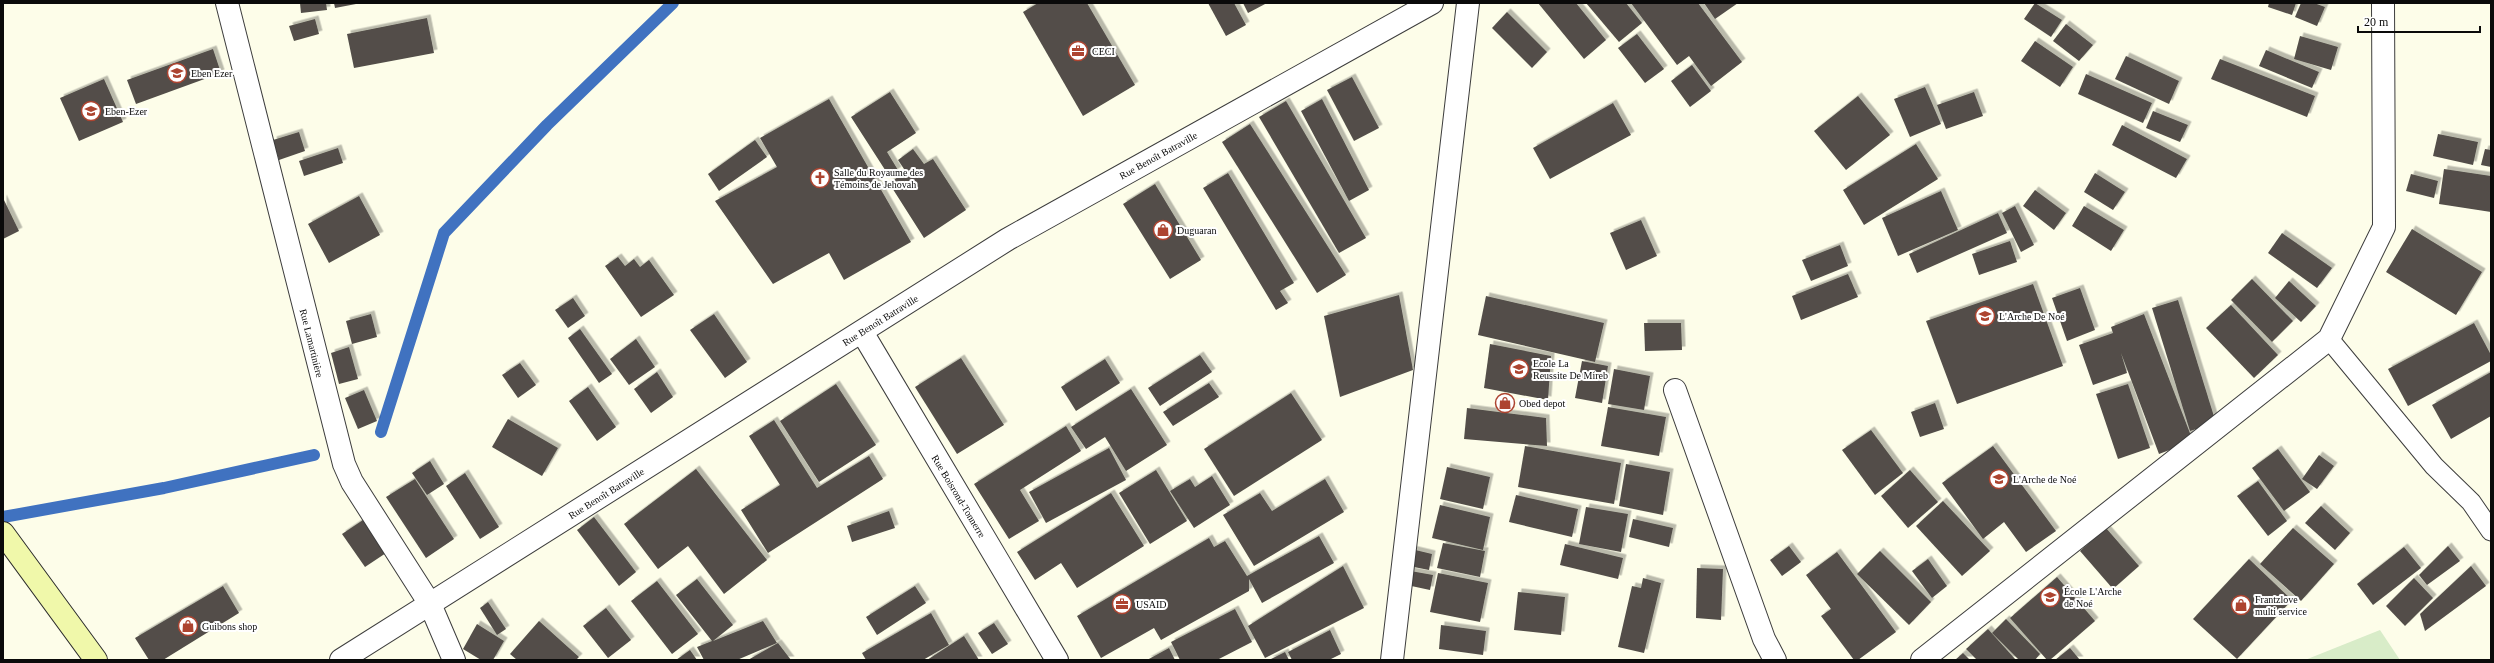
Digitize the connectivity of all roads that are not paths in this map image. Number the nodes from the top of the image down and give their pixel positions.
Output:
1 (227, 3) edge
2 (1432, 3) edge
3 (1468, 3) edge
4 (2383, 3) edge
5 (862, 332) junction
6 (2329, 339) junction
7 (1675, 390) dead end
8 (2491, 531) edge
9 (3, 533) edge
10 (430, 604) junction
11 (96, 660) edge
12 (341, 660) edge
13 (454, 660) edge
14 (1057, 660) edge
15 (1392, 660) edge
16 (1775, 660) edge
17 (1922, 660) edge

1 - 10 street, Rue Lamartinière
2 - 5 street, Rue Benoît Batraville
3 - 15 street
4 - 6 street
5 - 10 street, Rue Benoît Batraville
5 - 14 street, Rue Boisrond-Tonnerre
6 - 8 lane
6 - 17 street
7 - 16 street
9 - 11 main road
10 - 12 street, Rue Benoît Batraville
10 - 13 street, Rue Lamartinière

